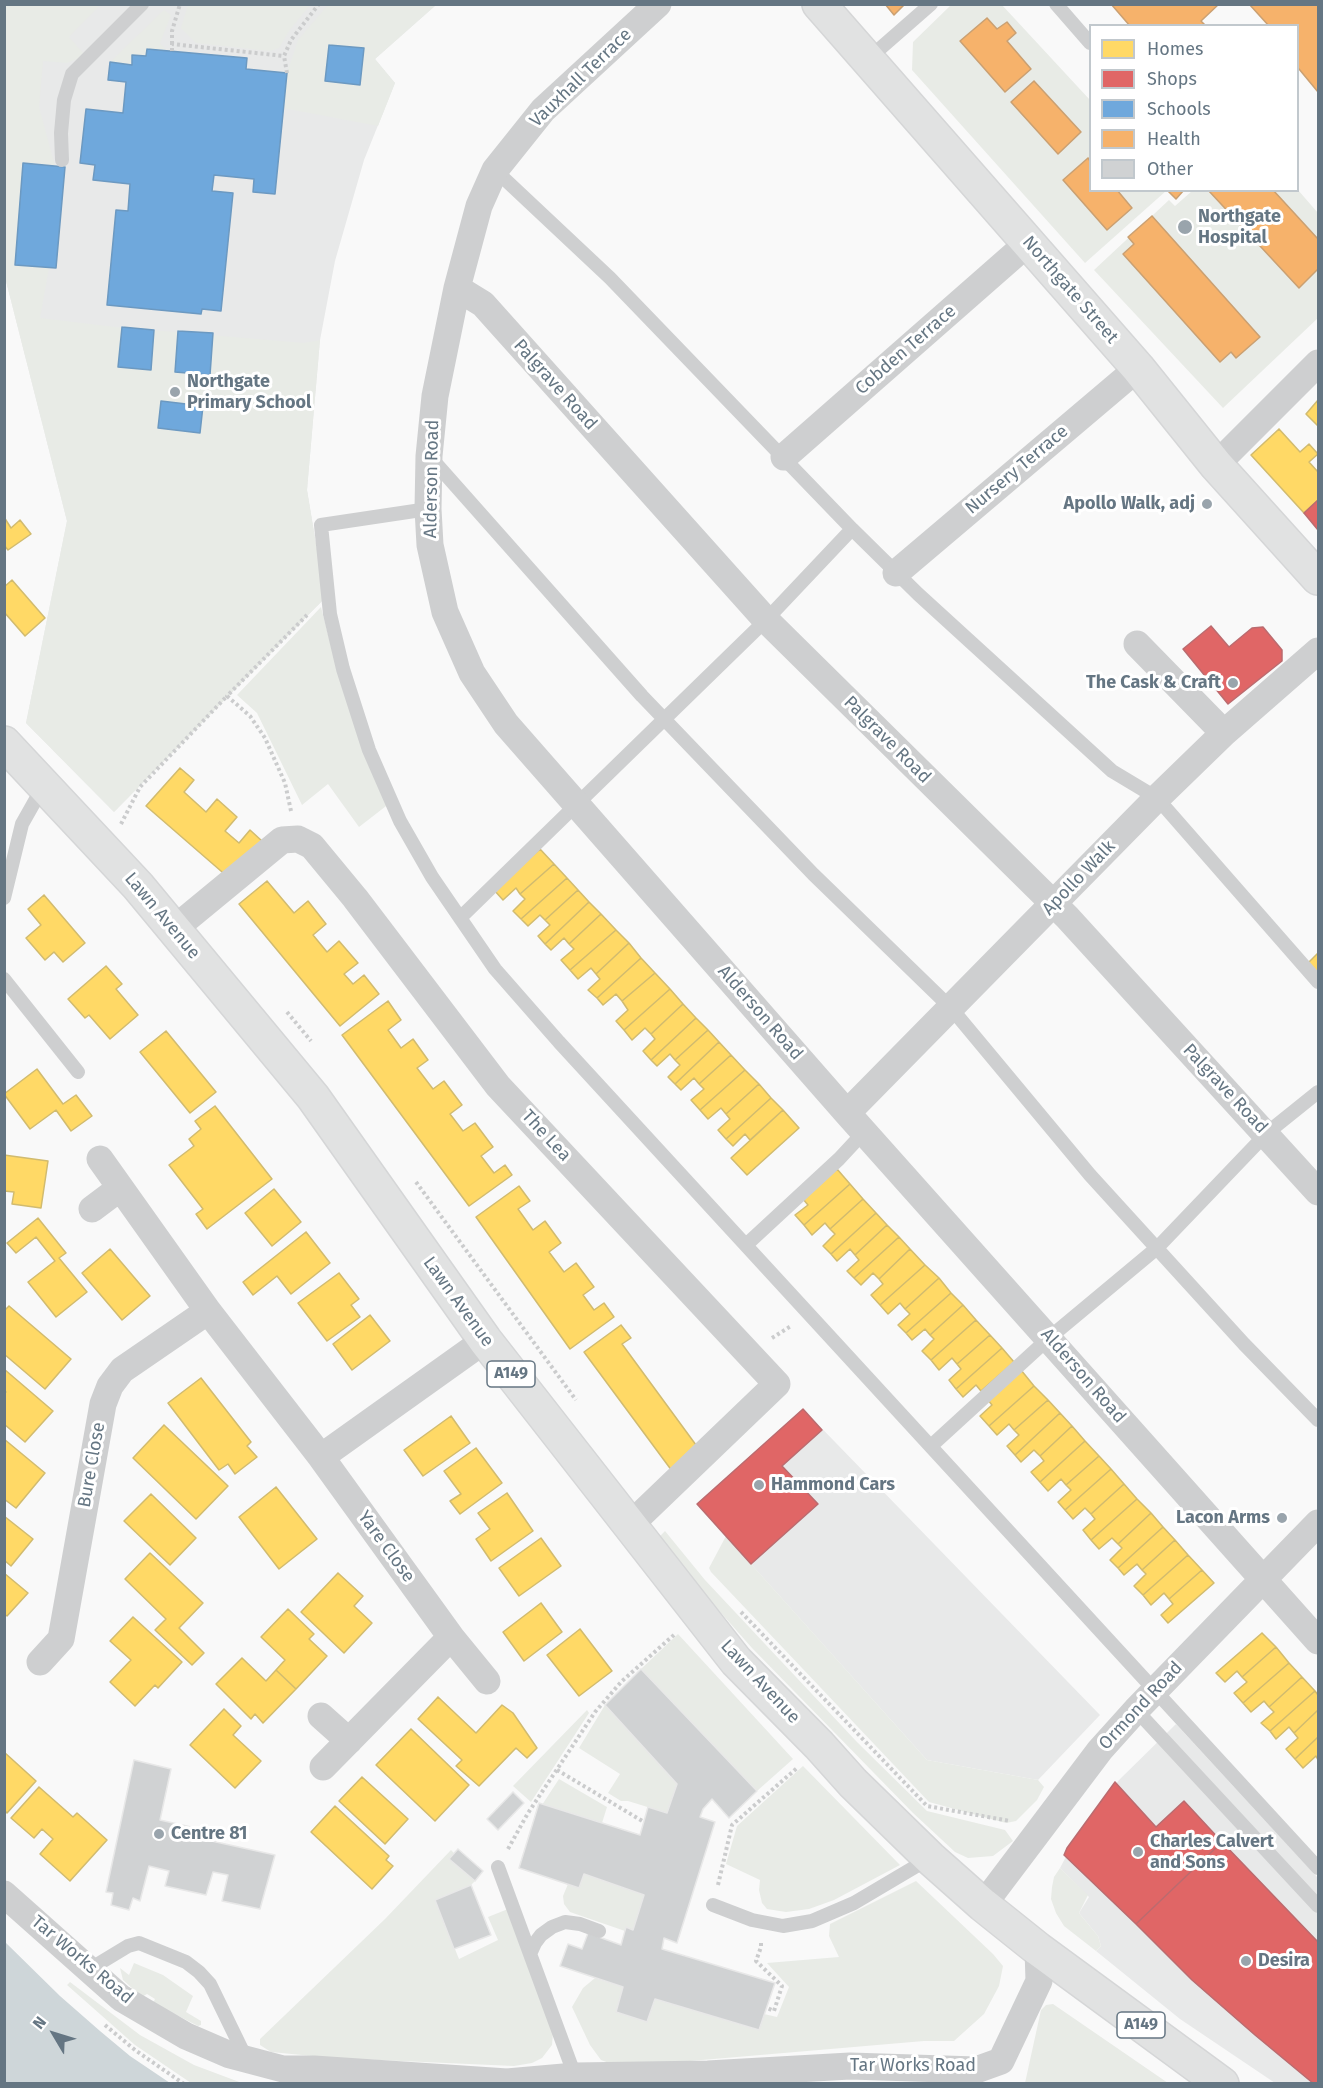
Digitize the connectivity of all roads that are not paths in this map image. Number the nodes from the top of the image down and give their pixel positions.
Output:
1 (142, 4) edge
2 (658, 4) edge
3 (819, 4) edge
4 (931, 4) edge
5 (1056, 4) edge
6 (1089, 42) edge
7 (867, 60) junction
8 (62, 160) dead end
9 (495, 170) junction
10 (1029, 242) junction
11 (457, 288) junction
12 (1318, 363) edge
13 (1138, 368) junction
14 (429, 456) junction
15 (784, 457) junction
16 (1216, 465) junction
17 (428, 509) junction
18 (852, 529) junction
19 (896, 573) junction
20 (1318, 578) edge
21 (766, 620) junction
22 (1137, 644) dead end
23 (1318, 651) edge
24 (664, 720) junction
25 (1224, 733) junction
26 (4, 743) edge
27 (44, 785) junction
28 (1157, 798) junction
29 (578, 805) junction
30 (4, 898) edge
31 (1054, 904) junction
32 (460, 918) junction
33 (174, 929) junction
34 (4, 979) edge
35 (1318, 982) edge
36 (951, 1008) junction
37 (78, 1072) dead end
38 (1318, 1092) edge
39 (856, 1122) junction
40 (1267, 1133) junction
41 (100, 1159) dead end
42 (120, 1188) junction
43 (1318, 1192) edge
44 (92, 1209) dead end
45 (746, 1245) junction
46 (1157, 1248) junction
47 (208, 1311) junction
48 (1049, 1338) junction
49 (485, 1341) junction
50 (1318, 1420) edge
51 (931, 1446) junction
52 (321, 1457) junction
53 (1318, 1523) edge
54 (629, 1526) junction
55 (1262, 1580) junction
56 (451, 1637) junction
57 (1318, 1641) edge
58 (40, 1662) dead end
59 (487, 1681) dead end
60 (1155, 1690) junction
61 (1136, 1710) junction
62 (321, 1716) dead end
63 (349, 1741) junction
64 (323, 1767) dead end
65 (930, 1858) junction
66 (498, 1867) road end
67 (1318, 1868) edge
68 (4, 1894) edge
69 (713, 1905) road end
70 (983, 1905) junction
71 (1318, 1906) edge
72 (599, 1931) dead end
73 (530, 1954) junction
74 (1050, 1957) junction
75 (90, 1969) junction
76 (247, 2059) junction
77 (575, 2076) junction
78 (1222, 2084) edge

1 - 8 lane
2 - 9 street, Vauxhall Terrace
3 - 7 main road, Northgate Street
4 - 7 lane
5 - 6 lane
7 - 10 main road, Northgate Street
9 - 11 street, Vauxhall Terrace
9 - 15 lane
10 - 13 main road, Northgate Street
10 - 15 street, Cobden Terrace
11 - 14 street, Alderson Road
11 - 21 street, Palgrave Road
12 - 16 street
13 - 16 main road, Northgate Street
13 - 19 street, Nursery Terrace
14 - 17 street, Alderson Road
14 - 24 lane
15 - 18 lane
16 - 20 main road, Northgate Street
17 - 29 street, Alderson Road
17 - 32 lane
18 - 19 lane
18 - 21 lane
19 - 28 lane
21 - 24 lane
21 - 31 street, Palgrave Road
22 - 25 street
23 - 25 street, Apollo Walk
24 - 29 lane
24 - 36 lane
25 - 28 street, Apollo Walk
26 - 27 main road, Lawn Avenue / A149
27 - 30 lane
27 - 33 main road, Lawn Avenue / A149
28 - 31 street, Apollo Walk
28 - 35 lane
29 - 32 lane
29 - 39 street, Alderson Road
31 - 36 street, Apollo Walk
31 - 40 street, Palgrave Road
32 - 45 lane
33 - 49 main road, Lawn Avenue / A149
33 - 54 street, The Lea
34 - 37 lane
36 - 39 street, Apollo Walk
36 - 46 lane
38 - 40 lane
39 - 45 lane
39 - 48 street, Alderson Road
40 - 43 street, Palgrave Road
40 - 46 lane
41 - 42 street
42 - 44 street
42 - 47 street
45 - 51 lane
46 - 48 lane
46 - 50 lane
47 - 52 street
47 - 58 street, Bure Close
48 - 51 lane
48 - 55 street, Alderson Road
49 - 52 street
49 - 54 main road, Lawn Avenue / A149
51 - 60 lane
52 - 56 street, Yare Close
53 - 55 street, Ormond Road
54 - 65 main road, Lawn Avenue / A149
55 - 57 street, Alderson Road
55 - 60 street, Ormond Road
56 - 59 street, Yare Close
56 - 63 street
60 - 61 street, Ormond Road
60 - 67 lane
61 - 70 street, Ormond Road
61 - 71 lane
62 - 63 street
63 - 64 street
65 - 69 lane
65 - 70 main road, Lawn Avenue / A149
66 - 73 lane
68 - 75 street, Tar Works Road
70 - 74 main road, Lawn Avenue / A149
72 - 73 lane
73 - 77 lane
74 - 77 street, Tar Works Road
74 - 78 main road, A149
75 - 76 street, Tar Works Road
75 - 76 lane
76 - 77 street, Tar Works Road

